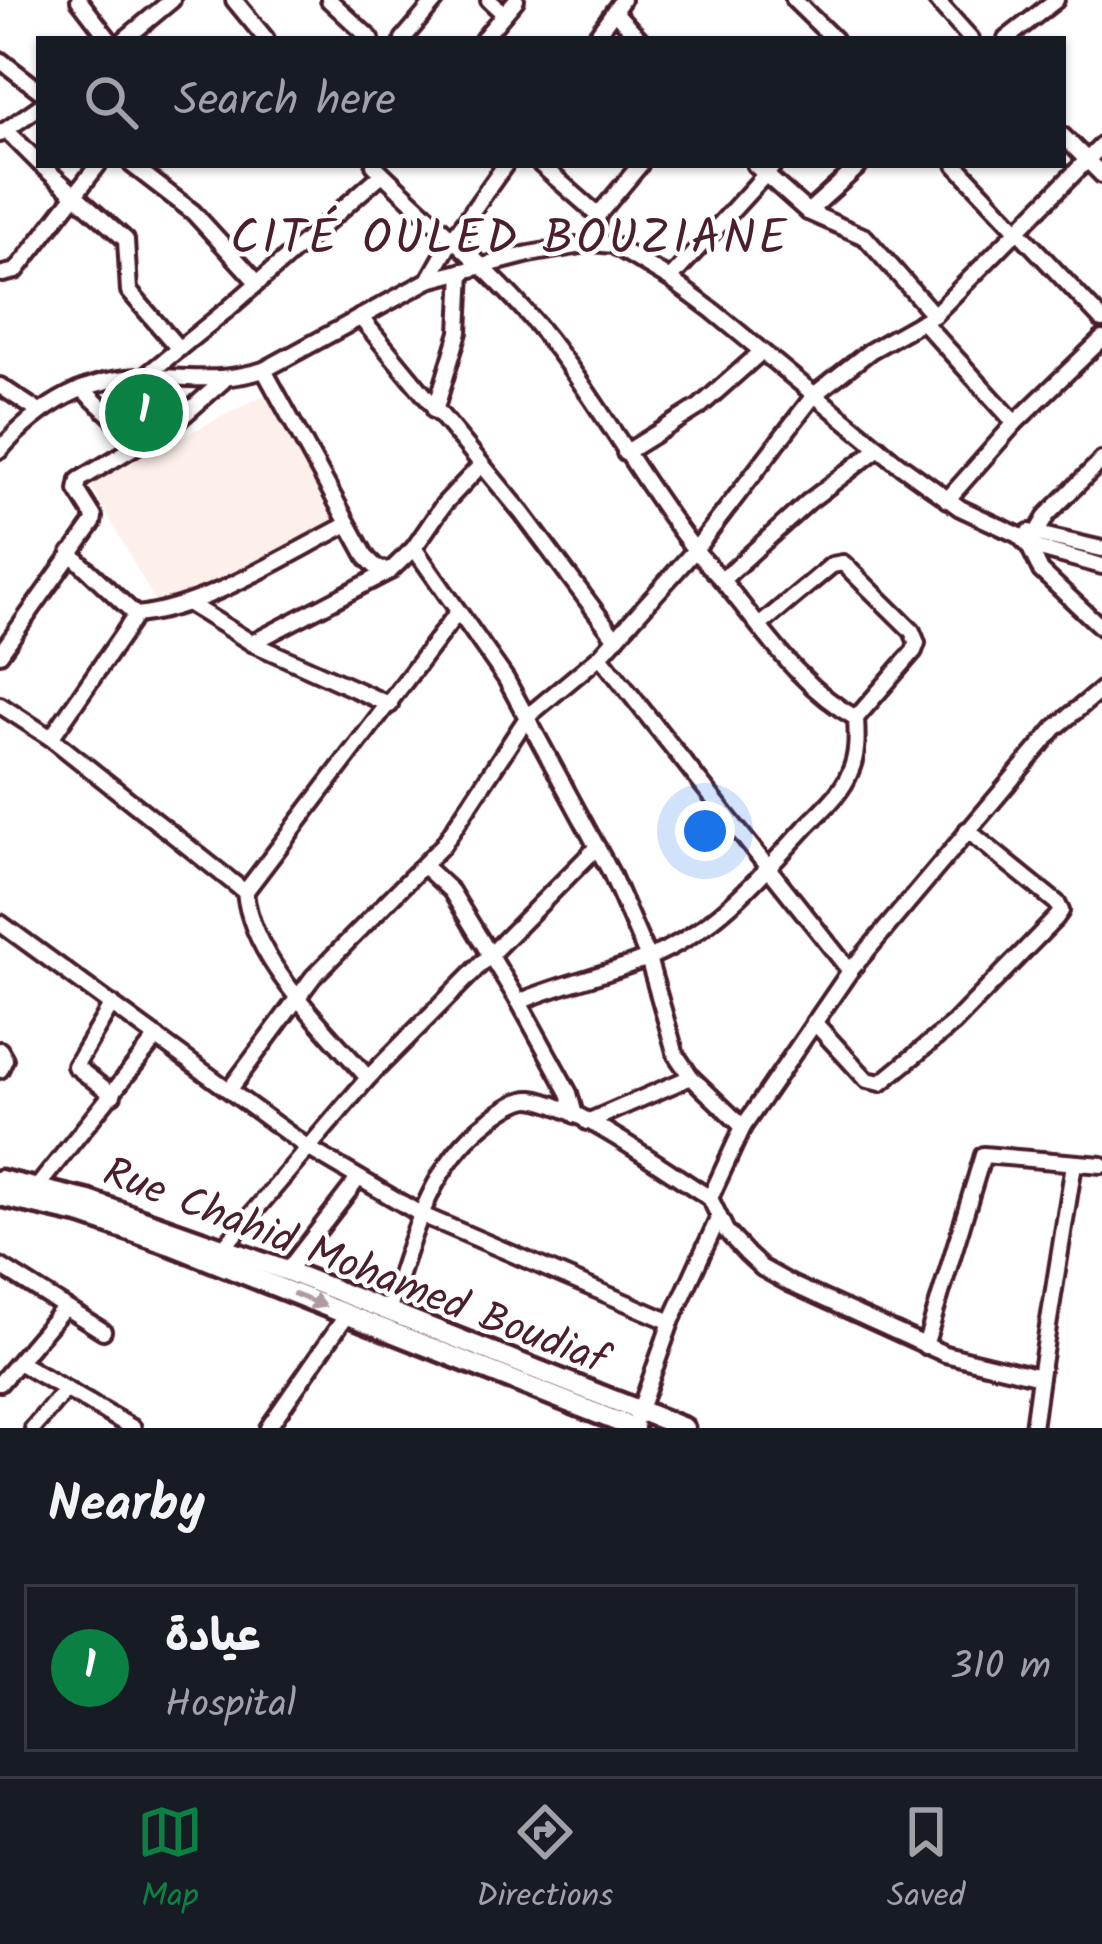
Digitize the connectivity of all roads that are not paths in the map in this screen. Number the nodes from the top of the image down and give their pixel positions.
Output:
1 (79, 0) edge
2 (172, 0) edge
3 (235, 0) edge
4 (329, 0) edge
5 (436, 0) edge
6 (489, 0) edge
7 (516, 0) edge
8 (794, 0) edge
9 (936, 0) edge
10 (1056, 0) edge
11 (618, 6) edge
12 (504, 14) junction
13 (108, 36) edge
14 (129, 36) edge
15 (264, 36) edge
16 (368, 36) edge
17 (406, 36) edge
18 (486, 36) edge
19 (596, 36) edge
20 (638, 36) edge
21 (831, 36) edge
22 (968, 36) edge
23 (1010, 36) edge
24 (0, 60) edge
25 (36, 88) edge
26 (36, 109) edge
27 (3, 132) edge
28 (1066, 139) edge
29 (1102, 145) edge
30 (1086, 160) junction
31 (36, 161) edge
32 (44, 168) edge
33 (95, 168) edge
34 (503, 168) edge
35 (545, 168) edge
36 (637, 168) edge
37 (857, 168) edge
38 (959, 168) edge
39 (378, 169) edge
40 (765, 169) edge
41 (153, 171) edge
42 (1102, 176) edge
43 (71, 195) junction
44 (808, 212) junction
45 (598, 215) junction
46 (1014, 230) junction
47 (451, 241) junction
48 (593, 243) junction
49 (484, 266) junction
50 (462, 271) junction
51 (1, 273) edge
52 (670, 279) junction
53 (429, 280) junction
54 (257, 282) junction
55 (360, 317) junction
56 (929, 319) junction
57 (1102, 320) edge
58 (1102, 339) edge
59 (179, 349) junction
60 (760, 352) junction
61 (263, 370) junction
62 (144, 377) junction
63 (223, 381) junction
64 (0, 386) edge
65 (82, 389) junction
66 (815, 394) junction
67 (38, 411) junction
68 (434, 411) junction
69 (1015, 423) junction
70 (140, 443) junction
71 (879, 448) junction
72 (0, 450) edge
73 (625, 453) junction
74 (1102, 460) edge
75 (481, 465) junction
76 (947, 500) junction
77 (348, 524) junction
78 (1026, 537) junction
79 (414, 548) junction
80 (1102, 549) edge
81 (695, 550) junction
82 (70, 554) junction
83 (1102, 566) edge
84 (390, 571) junction
85 (722, 580) junction
86 (189, 604) junction
87 (457, 613) junction
88 (136, 615) junction
89 (759, 626) junction
90 (1102, 628) edge
91 (616, 639) junction
92 (252, 644) junction
93 (0, 654) edge
94 (600, 656) junction
95 (1102, 689) edge
96 (0, 705) edge
97 (390, 705) junction
98 (528, 716) junction
99 (856, 718) junction
100 (51, 738) junction
101 (967, 830) junction
102 (597, 847) junction
103 (424, 866) junction
104 (767, 869) junction
105 (245, 892) junction
106 (0, 923) edge
107 (492, 953) junction
108 (648, 958) junction
109 (850, 971) junction
110 (297, 996) junction
111 (520, 1002) junction
112 (112, 1004) junction
113 (814, 1022) junction
114 (157, 1037) junction
115 (0, 1050) edge
116 (0, 1070) edge
117 (691, 1077) junction
118 (368, 1078) junction
119 (230, 1089) junction
120 (113, 1095) junction
121 (581, 1119) junction
122 (743, 1127) junction
123 (308, 1148) junction
124 (1074, 1164) junction
125 (1102, 1165) edge
126 (358, 1178) junction
127 (0, 1180) edge
128 (38, 1186) junction
129 (0, 1196) edge
130 (710, 1198) junction
131 (422, 1215) junction
132 (718, 1219) junction
133 (223, 1248) junction
134 (0, 1266) edge
135 (287, 1271) junction
136 (63, 1309) junction
137 (388, 1311) junction
138 (346, 1316) junction
139 (671, 1322) junction
140 (103, 1331) dead end
141 (925, 1346) junction
142 (20, 1363) junction
143 (1040, 1377) junction
144 (0, 1383) edge
145 (66, 1389) junction
146 (635, 1423) edge
147 (33, 1428) edge
148 (133, 1428) edge
149 (268, 1428) edge
150 (684, 1428) edge
151 (1033, 1428) edge

1 - 13 street
2 - 14 street
3 - 15 street
4 - 16 street
5 - 17 street
6 - 12 street
7 - 12 street
8 - 21 street
9 - 22 street
10 - 23 street
11 - 19 street
11 - 20 street
12 - 18 street
24 - 25 street
26 - 27 street
27 - 31 street
28 - 30 street
29 - 30 street
30 - 42 street
30 - 46 street
32 - 43 street
33 - 43 street
34 - 47 street
35 - 45 street
36 - 45 street
37 - 44 street
38 - 46 street
39 - 47 street
39 - 54 street
40 - 44 street
40 - 52 street
41 - 54 street
43 - 51 street
43 - 59 street
44 - 56 street
45 - 48 street
46 - 56 street
46 - 57 street
47 - 49 street
47 - 53 street
48 - 49 street
48 - 52 street
49 - 50 street
49 - 73 street
50 - 53 street
50 - 68 street
52 - 60 street
53 - 55 street
54 - 59 street
55 - 61 street
55 - 68 street
56 - 66 street
56 - 69 street
58 - 69 street
59 - 62 street
60 - 66 street
60 - 73 street
61 - 63 street
61 - 77 street
62 - 63 street
62 - 65 street
63 - 70 street
64 - 67 street
65 - 67 street
65 - 70 street
66 - 71 street
66 - 81 street
67 - 72 street
68 - 75 street
69 - 76 street
70 - 82 street
71 - 76 street
71 - 85 street
73 - 81 street
74 - 78 street
75 - 79 street
75 - 91 street
76 - 78 street
77 - 84 street
77 - 86 street
78 - 80 street
78 - 83 street
78 - 90 street
79 - 84 street
79 - 87 street
81 - 85 street
81 - 91 street
82 - 88 street
82 - 93 street
84 - 92 street
85 - 89 street
86 - 88 street
86 - 92 street
87 - 97 street
87 - 98 street
88 - 100 street
89 - 99 street
89 - 99 street
91 - 94 street
92 - 97 street
94 - 98 street
94 - 104 street
95 - 101 street
96 - 100 street
97 - 105 street
98 - 102 street
98 - 103 street
99 - 104 street
100 - 105 street
101 - 109 street
101 - 113 street
102 - 107 street
102 - 108 street
103 - 107 street
103 - 110 street
104 - 108 street
104 - 109 street
105 - 110 street
106 - 112 street
107 - 111 street
107 - 118 street
108 - 111 street
108 - 117 street
109 - 113 street
110 - 118 street
110 - 119 street
111 - 121 street
112 - 114 street
112 - 120 street
113 - 122 street
114 - 119 street
114 - 120 street
115 - 116 street
117 - 121 street
117 - 122 street
118 - 123 street
119 - 123 street
120 - 128 street
121 - 130 street
121 - 131 street
122 - 130 street
123 - 126 street
123 - 133 street
124 - 125 street
124 - 141 street
124 - 143 street
126 - 131 street
126 - 135 street
127 - 128 main road, Rue Chahid Mohamed Boudiaf
128 - 133 main road, Rue Chahid Mohamed Boudiaf
129 -> 138 main road, Rue Chahid Mohamed Boudiaf
130 - 132 street
131 - 137 street
131 - 139 street
132 - 139 street
132 - 141 street
133 - 135 main road, Rue Chahid Mohamed Boudiaf
134 - 136 street
135 - 137 main road, Rue Chahid Mohamed Boudiaf
136 - 140 street
136 - 142 street
137 - 146 main road, Rue Chahid Mohamed Boudiaf
138 - 146 main road, Rue Chahid Mohamed Boudiaf
138 - 149 street
139 - 146 street
141 - 143 street
142 - 144 street
142 - 145 street
143 - 151 street
145 - 147 street
145 - 148 street
146 - 150 main road, Rue Chahid Mohamed Boudiaf

